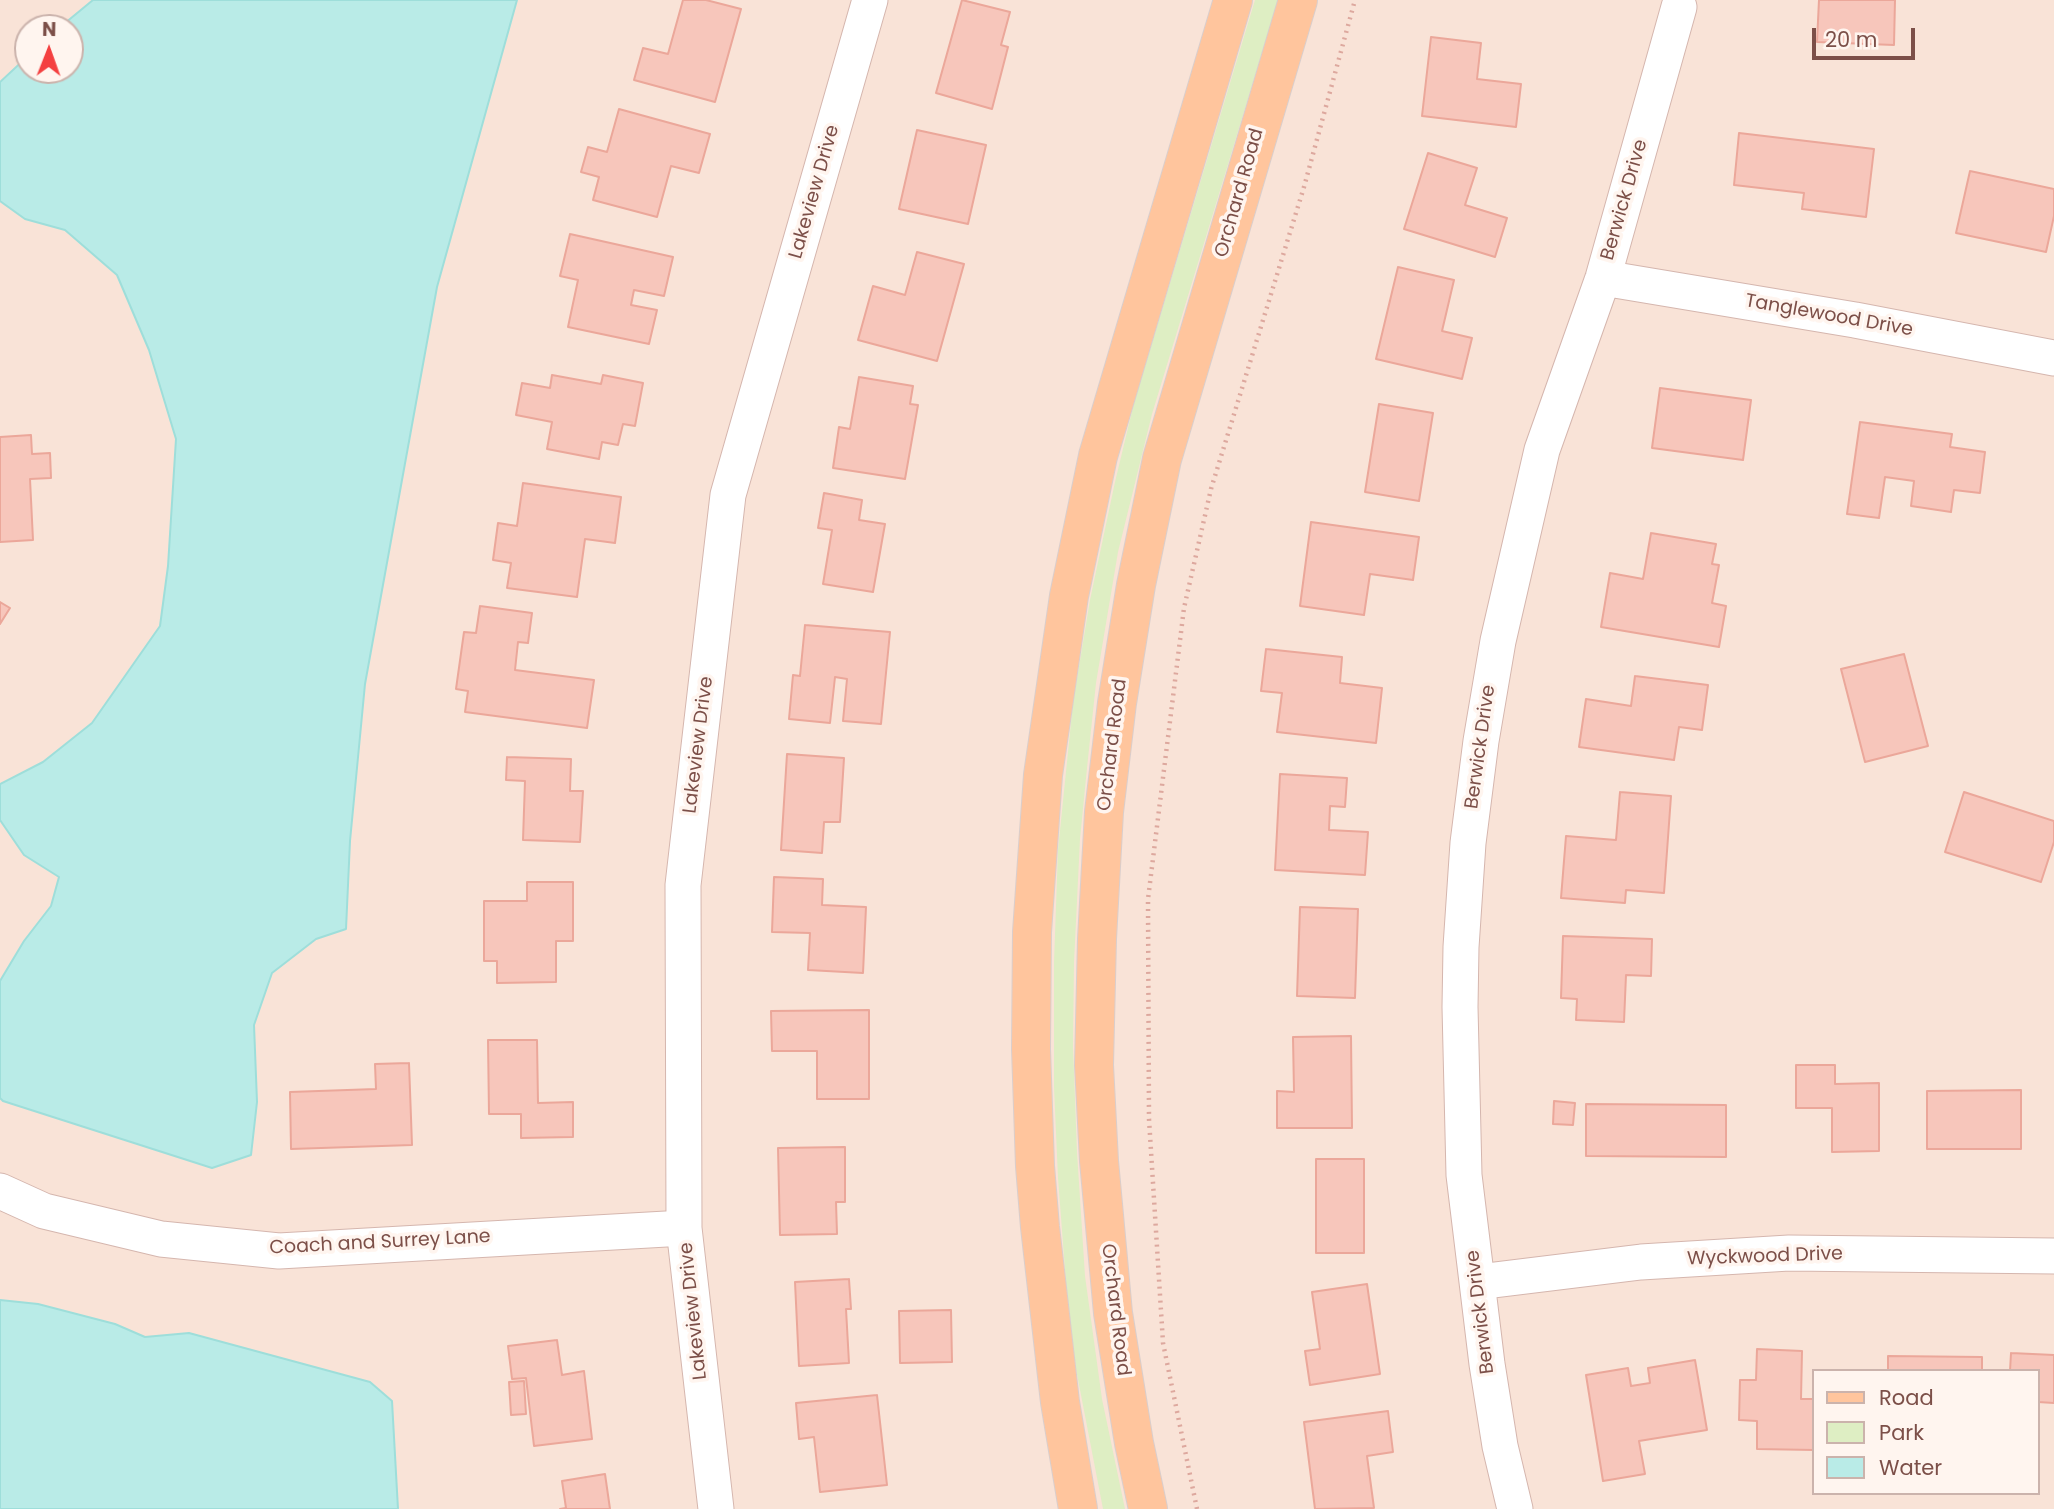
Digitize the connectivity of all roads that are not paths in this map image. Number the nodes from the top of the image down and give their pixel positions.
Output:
1 (870, 0) edge
2 (1233, 0) edge
3 (1298, 0) edge
4 (1679, 7) dead end
5 (1603, 278) junction
6 (2054, 358) edge
7 (0, 1191) edge
8 (684, 1228) junction
9 (2054, 1256) edge
10 (1478, 1282) junction
11 (716, 1509) edge
12 (1078, 1509) edge
13 (1148, 1509) edge
14 (1515, 1509) edge

1 - 8 street, Lakeview Drive
2 - 12 main road
3 - 13 main road, Orchard Road
4 - 5 street, Berwick Drive
5 - 6 street, Tanglewood Drive
5 - 10 street, Berwick Drive
7 - 8 street, Coach and Surrey Lane
8 - 11 street, Lakeview Drive
9 - 10 street, Wyckwood Drive
10 - 14 street, Berwick Drive

